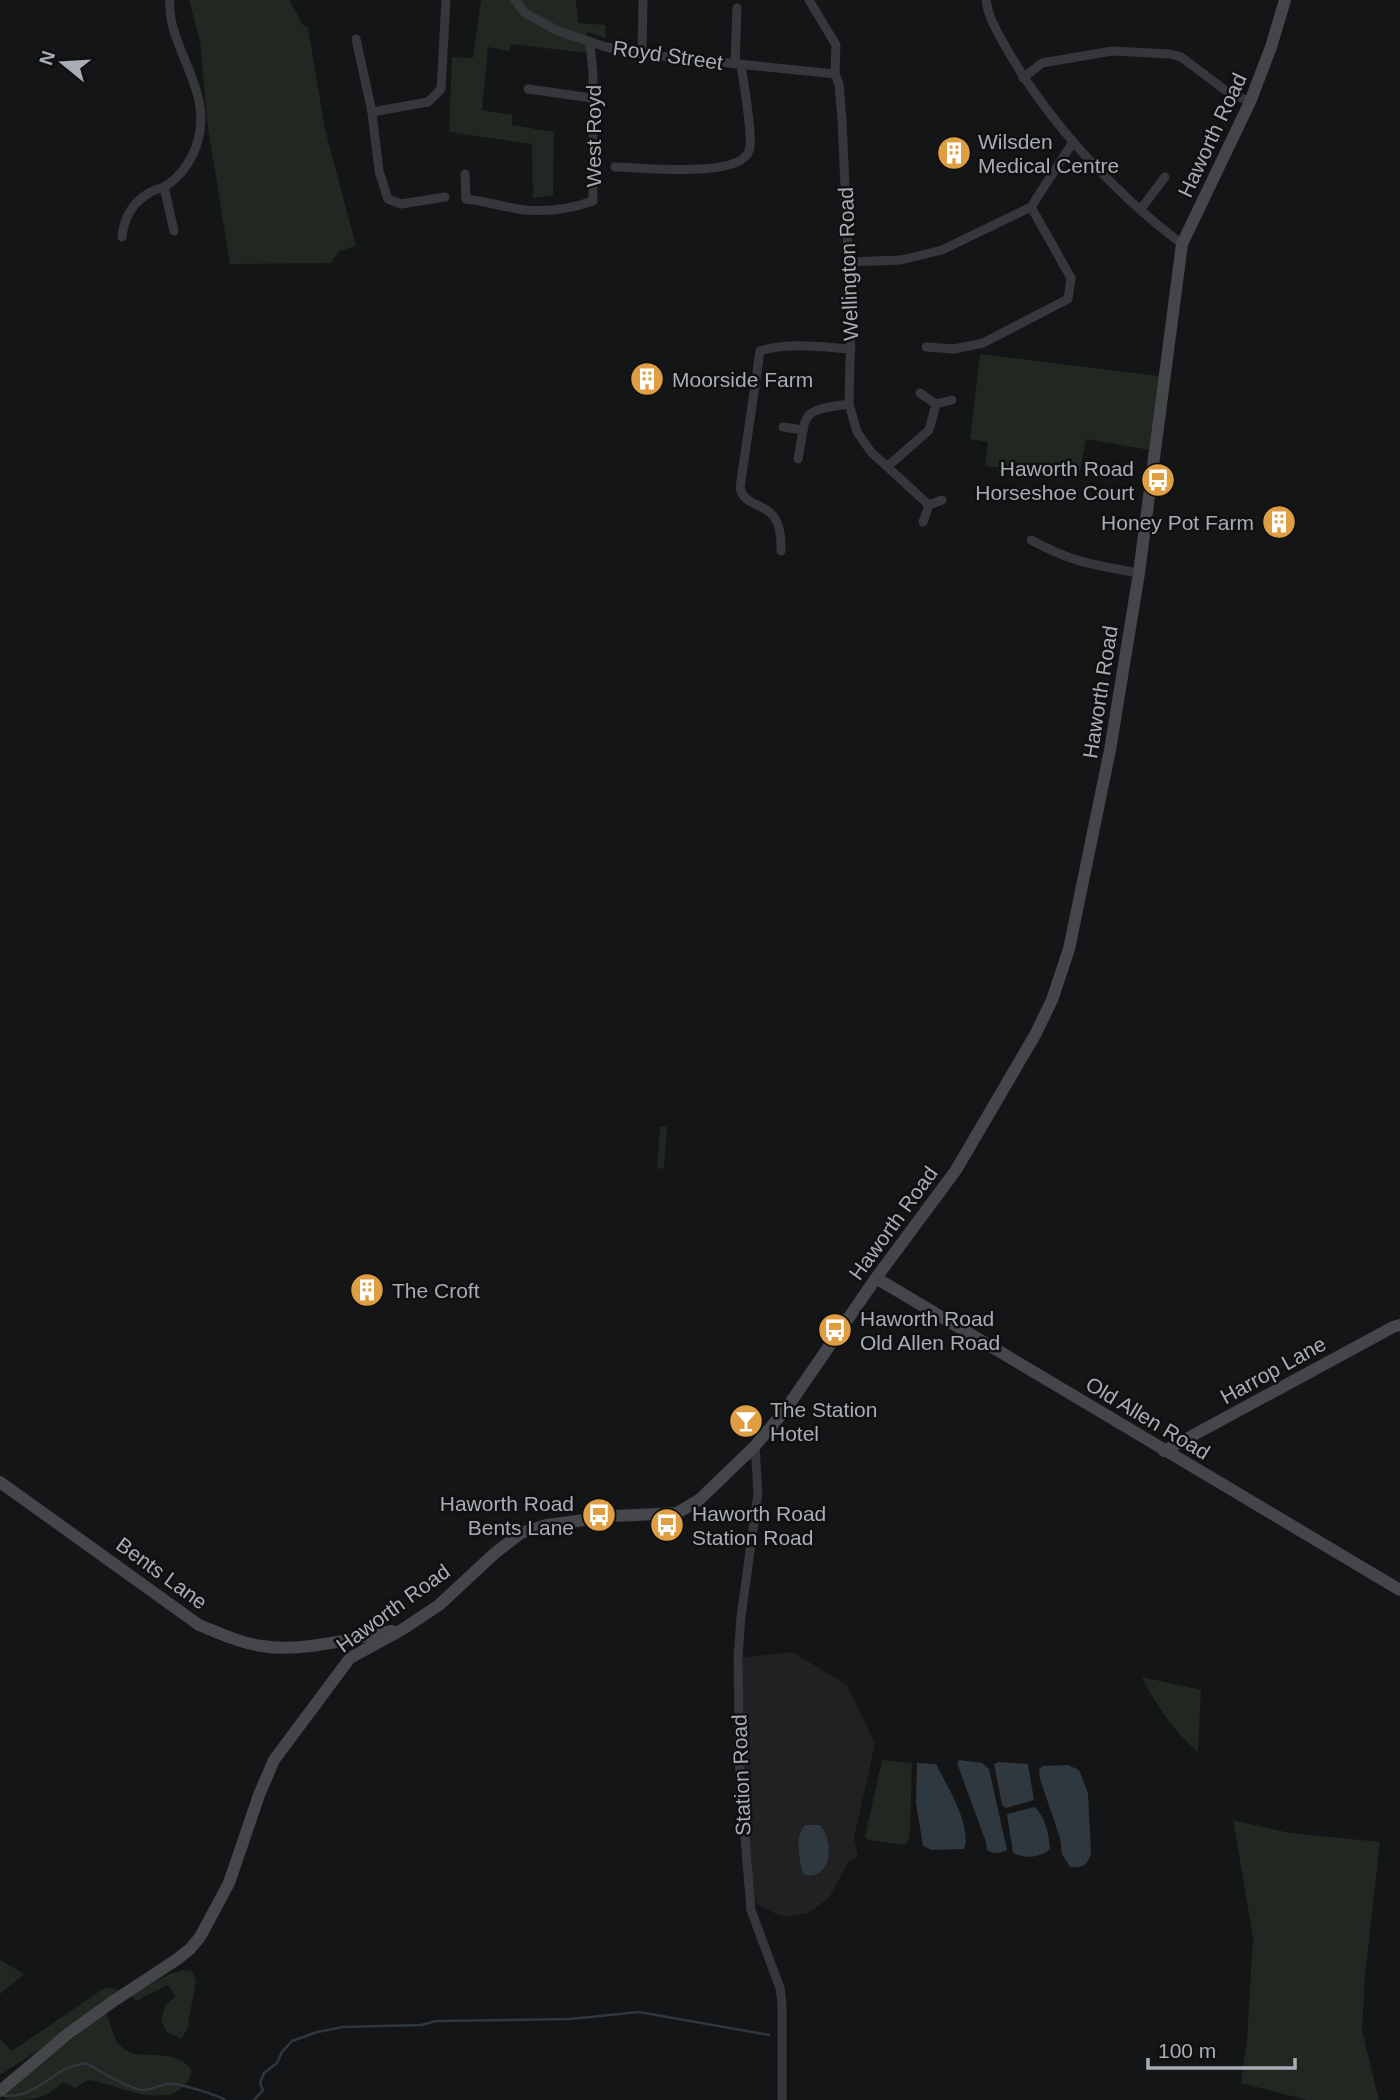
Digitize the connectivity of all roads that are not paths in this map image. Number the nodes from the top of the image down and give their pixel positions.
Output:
1 (170, 0) edge
2 (446, 0) edge
3 (515, 0) edge
4 (643, 0) edge
5 (809, 0) edge
6 (986, 0) edge
7 (1285, 0) edge
8 (737, 8) dead end
9 (356, 39) dead end
10 (590, 42) junction
11 (642, 54) junction
12 (738, 64) junction
13 (835, 74) junction
14 (1023, 78) junction
15 (528, 89) dead end
16 (592, 98) junction
17 (1250, 102) junction
18 (372, 112) junction
19 (1073, 142) junction
20 (615, 167) dead end
21 (465, 174) dead end
22 (1164, 177) dead end
23 (164, 187) junction
24 (445, 197) dead end
25 (1031, 207) junction
26 (1140, 210) junction
27 (174, 231) dead end
28 (122, 237) dead end
29 (1182, 244) junction
30 (847, 262) junction
31 (926, 347) dead end
32 (851, 349) junction
33 (920, 393) dead end
34 (952, 400) dead end
35 (849, 404) junction
36 (936, 404) junction
37 (783, 427) dead end
38 (803, 430) junction
39 (799, 459) dead end
40 (887, 467) junction
41 (942, 500) dead end
42 (929, 505) junction
43 (923, 522) dead end
44 (1031, 540) dead end
45 (781, 551) dead end
46 (1139, 573) junction
47 (876, 1278) junction
48 (1400, 1325) edge
49 (755, 1446) junction
50 (1164, 1451) junction
51 (0, 1482) edge
52 (1400, 1590) edge
53 (403, 1629) junction
54 (0, 2091) edge
55 (782, 2100) edge

1 - 23 street
2 - 18 street
3 - 10 street, Royd Street
4 - 11 street
5 - 13 street, Wellington Road
6 - 14 street
7 - 17 main road, Haworth Road
8 - 12 street
9 - 18 street
10 - 11 street, Royd Street
10 - 16 street, West Royd
11 - 12 street, Royd Street
12 - 13 street, Royd Street
12 - 20 street
13 - 30 street, Wellington Road
14 - 17 street
14 - 19 street
15 - 16 street
16 - 21 street, West Royd
17 - 29 main road, Haworth Road
18 - 24 street
19 - 25 street
19 - 26 street
22 - 26 street
23 - 27 street
23 - 28 street
25 - 30 street
25 - 31 street
26 - 29 street
29 - 46 main road, Haworth Road
30 - 32 street, Wellington Road
32 - 35 street, Wellington Road
32 - 45 street
33 - 36 street
34 - 36 street
35 - 38 street
35 - 40 street, Wellington Road
36 - 40 street
37 - 38 street
38 - 39 street
40 - 42 street, Wellington Road
41 - 42 street
42 - 43 street
44 - 46 street
46 - 47 main road, Haworth Road
47 - 49 main road, Haworth Road
47 - 50 main road, Old Allen Road
48 - 50 main road, Harrop Lane
49 - 53 main road, Haworth Road
49 - 55 street, Station Road
50 - 52 main road, Old Allen Road
51 - 53 main road, Bents Lane
53 - 54 main road, Haworth Road

